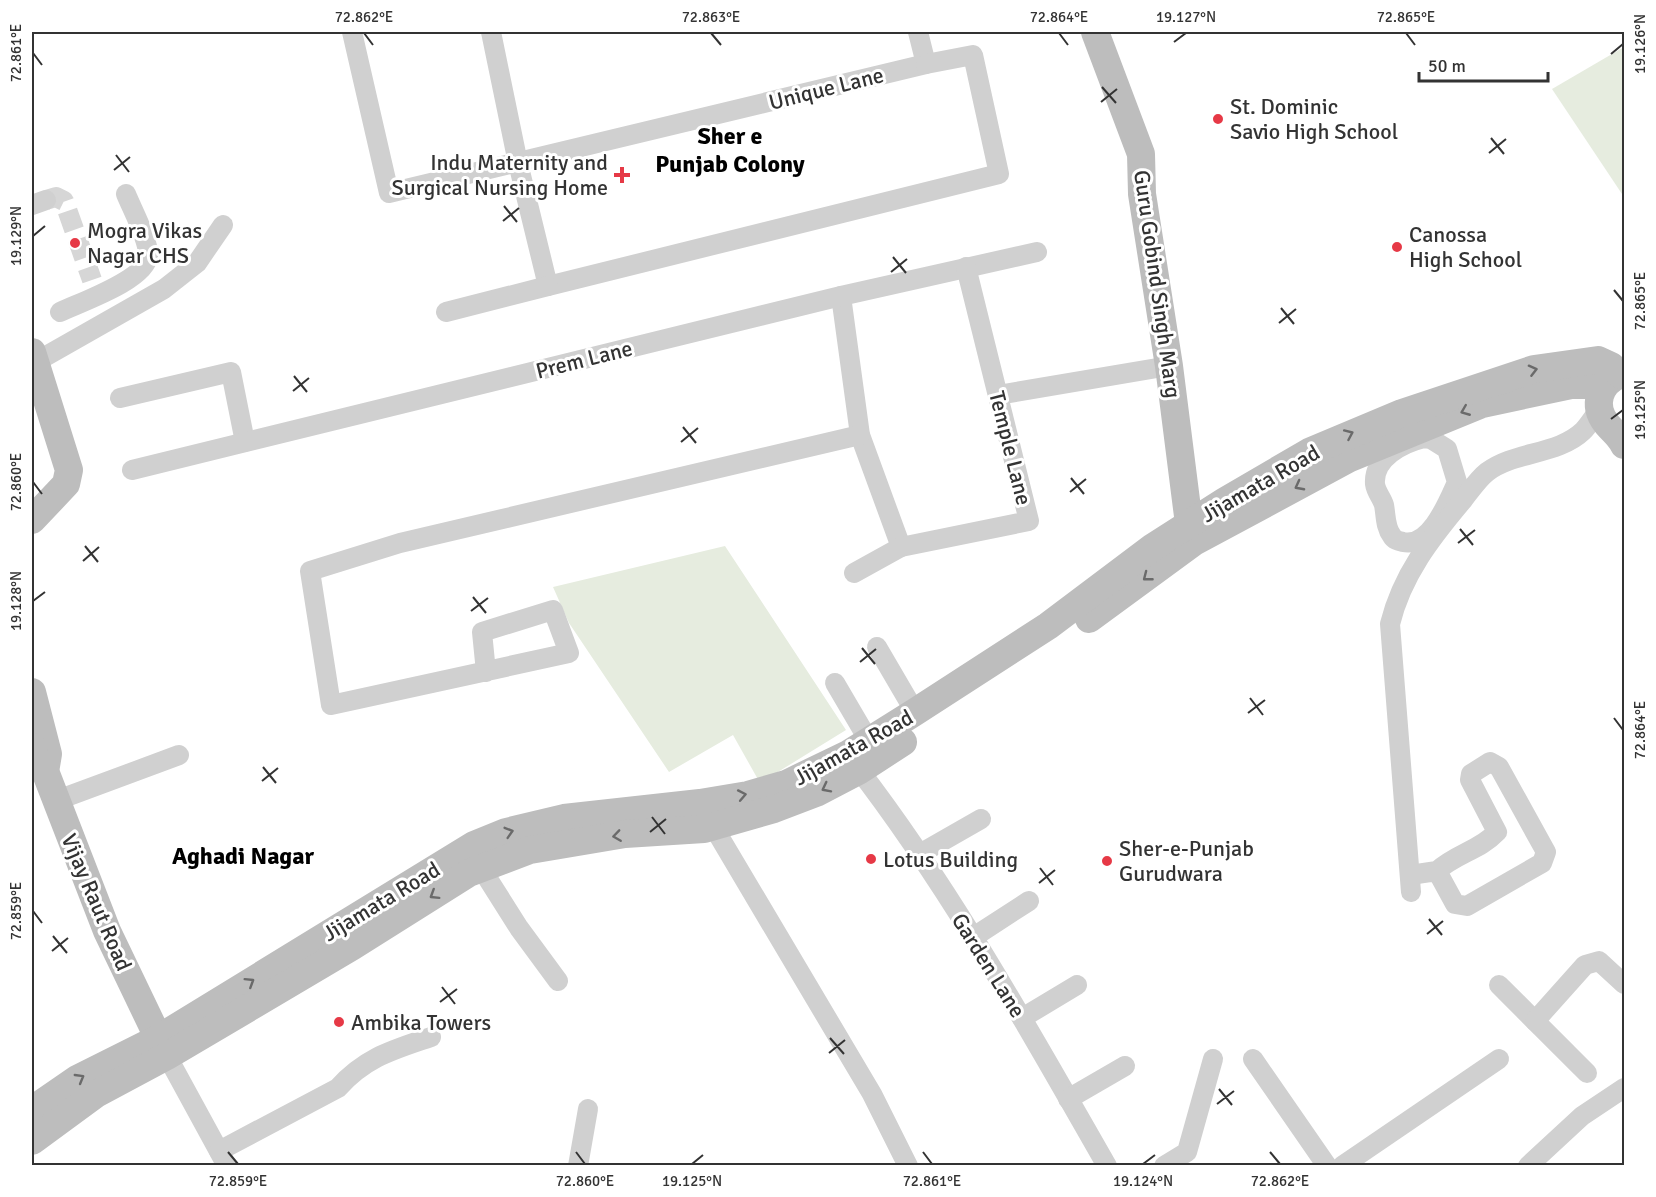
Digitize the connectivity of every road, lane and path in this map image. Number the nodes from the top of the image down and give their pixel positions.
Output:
1 (352, 32) edge
2 (491, 32) edge
3 (918, 32) edge
4 (1095, 32) edge
5 (926, 64) junction
6 (518, 163) junction
7 (126, 194) dead end
8 (223, 225) dead end
9 (1037, 252) dead end
10 (966, 267) junction
11 (548, 286) junction
12 (841, 296) junction
13 (60, 312) dead end
14 (446, 312) dead end
15 (33, 359) edge
16 (1169, 366) junction
17 (998, 395) junction
18 (32, 397) edge
19 (120, 398) dead end
20 (1616, 407) edge
21 (860, 435) junction
22 (1408, 438) junction
23 (245, 442) junction
24 (132, 470) dead end
25 (54, 490) junction
26 (1460, 493) junction
27 (32, 520) edge
28 (1191, 533) junction
29 (901, 547) junction
30 (854, 573) dead end
31 (1046, 638) junction
32 (877, 647) dead end
33 (486, 672) dead end
34 (835, 683) dead end
35 (32, 692) edge
36 (915, 712) junction
37 (32, 747) edge
38 (179, 755) dead end
39 (859, 755) junction
40 (38, 774) edge
41 (55, 801) junction
42 (707, 815) junction
43 (981, 819) dead end
44 (918, 855) junction
45 (478, 856) junction
46 (1437, 871) junction
47 (1029, 901) dead end
48 (972, 938) junction
49 (558, 981) dead end
50 (1624, 984) edge
51 (1077, 985) dead end
52 (1499, 985) dead end
53 (1022, 1018) junction
54 (1535, 1021) junction
55 (430, 1037) dead end
56 (163, 1047) junction
57 (1213, 1059) dead end
58 (1253, 1059) dead end
59 (1499, 1059) dead end
60 (1125, 1066) dead end
61 (1587, 1073) dead end
62 (1624, 1088) edge
63 (1068, 1099) junction
64 (588, 1109) dead end
65 (32, 1110) edge
66 (32, 1142) edge
67 (223, 1158) edge
68 (578, 1166) edge
69 (908, 1166) edge
70 (1107, 1166) edge
71 (1164, 1166) edge
72 (1327, 1166) edge
73 (1342, 1166) edge
74 (1528, 1166) edge

1 - 6 street, Unique Lane
2 - 6 street
3 - 5 street
4 - 16 street, Guru Gobind Singh Marg
5 - 6 street, Unique Lane
5 - 11 street, Unique Lane
6 - 11 street
7 - 13 street
8 - 15 street
9 - 10 street, Prem Lane
10 - 12 street, Prem Lane
10 - 17 street, Temple Lane
11 - 14 street
12 - 21 street
12 - 23 street, Prem Lane
15 - 25 street
16 - 17 street
16 - 28 street, Guru Gobind Singh Marg
17 - 29 street, Temple Lane
18 - 25 street
19 - 23 street
20 -> 22 street, Jijamata Road
20 - 26 street
28 -> 20 street, Jijamata Road
21 - 29 street
21 - 33 street
22 - 26 street
22 - 26 street
22 -> 28 street, Jijamata Road
23 - 24 street, Prem Lane
25 - 27 street
26 - 46 street
28 - 31 street, Jijamata Road
29 - 30 street, Temple Lane
31 - 36 street, Jijamata Road
31 - 39 street, Jijamata Road
32 - 36 street
34 - 39 street, Garden Lane
35 - 40 street
36 - 39 street, Jijamata Road
37 - 40 street, Vijay Raut Road
38 - 41 street
39 - 42 street, Jijamata Road
39 - 44 street, Garden Lane
40 - 41 street, Vijay Raut Road
41 - 56 street, Vijay Raut Road
42 - 45 street, Jijamata Road
42 - 69 street
43 - 44 street
44 - 48 street, Garden Lane
45 - 49 street
45 - 56 street, Jijamata Road
46 - 46 street
47 - 48 street
48 - 53 street, Garden Lane
50 - 54 street
51 - 53 street
52 - 54 street
53 - 63 street, Garden Lane
54 - 61 street
55 - 67 street
65 -> 56 street, Jijamata Road
56 - 66 street, Jijamata Road
56 - 67 street
57 - 71 street
58 - 72 street
59 - 73 street
60 - 63 street
62 - 74 street
63 - 70 street, Garden Lane
64 - 68 street

